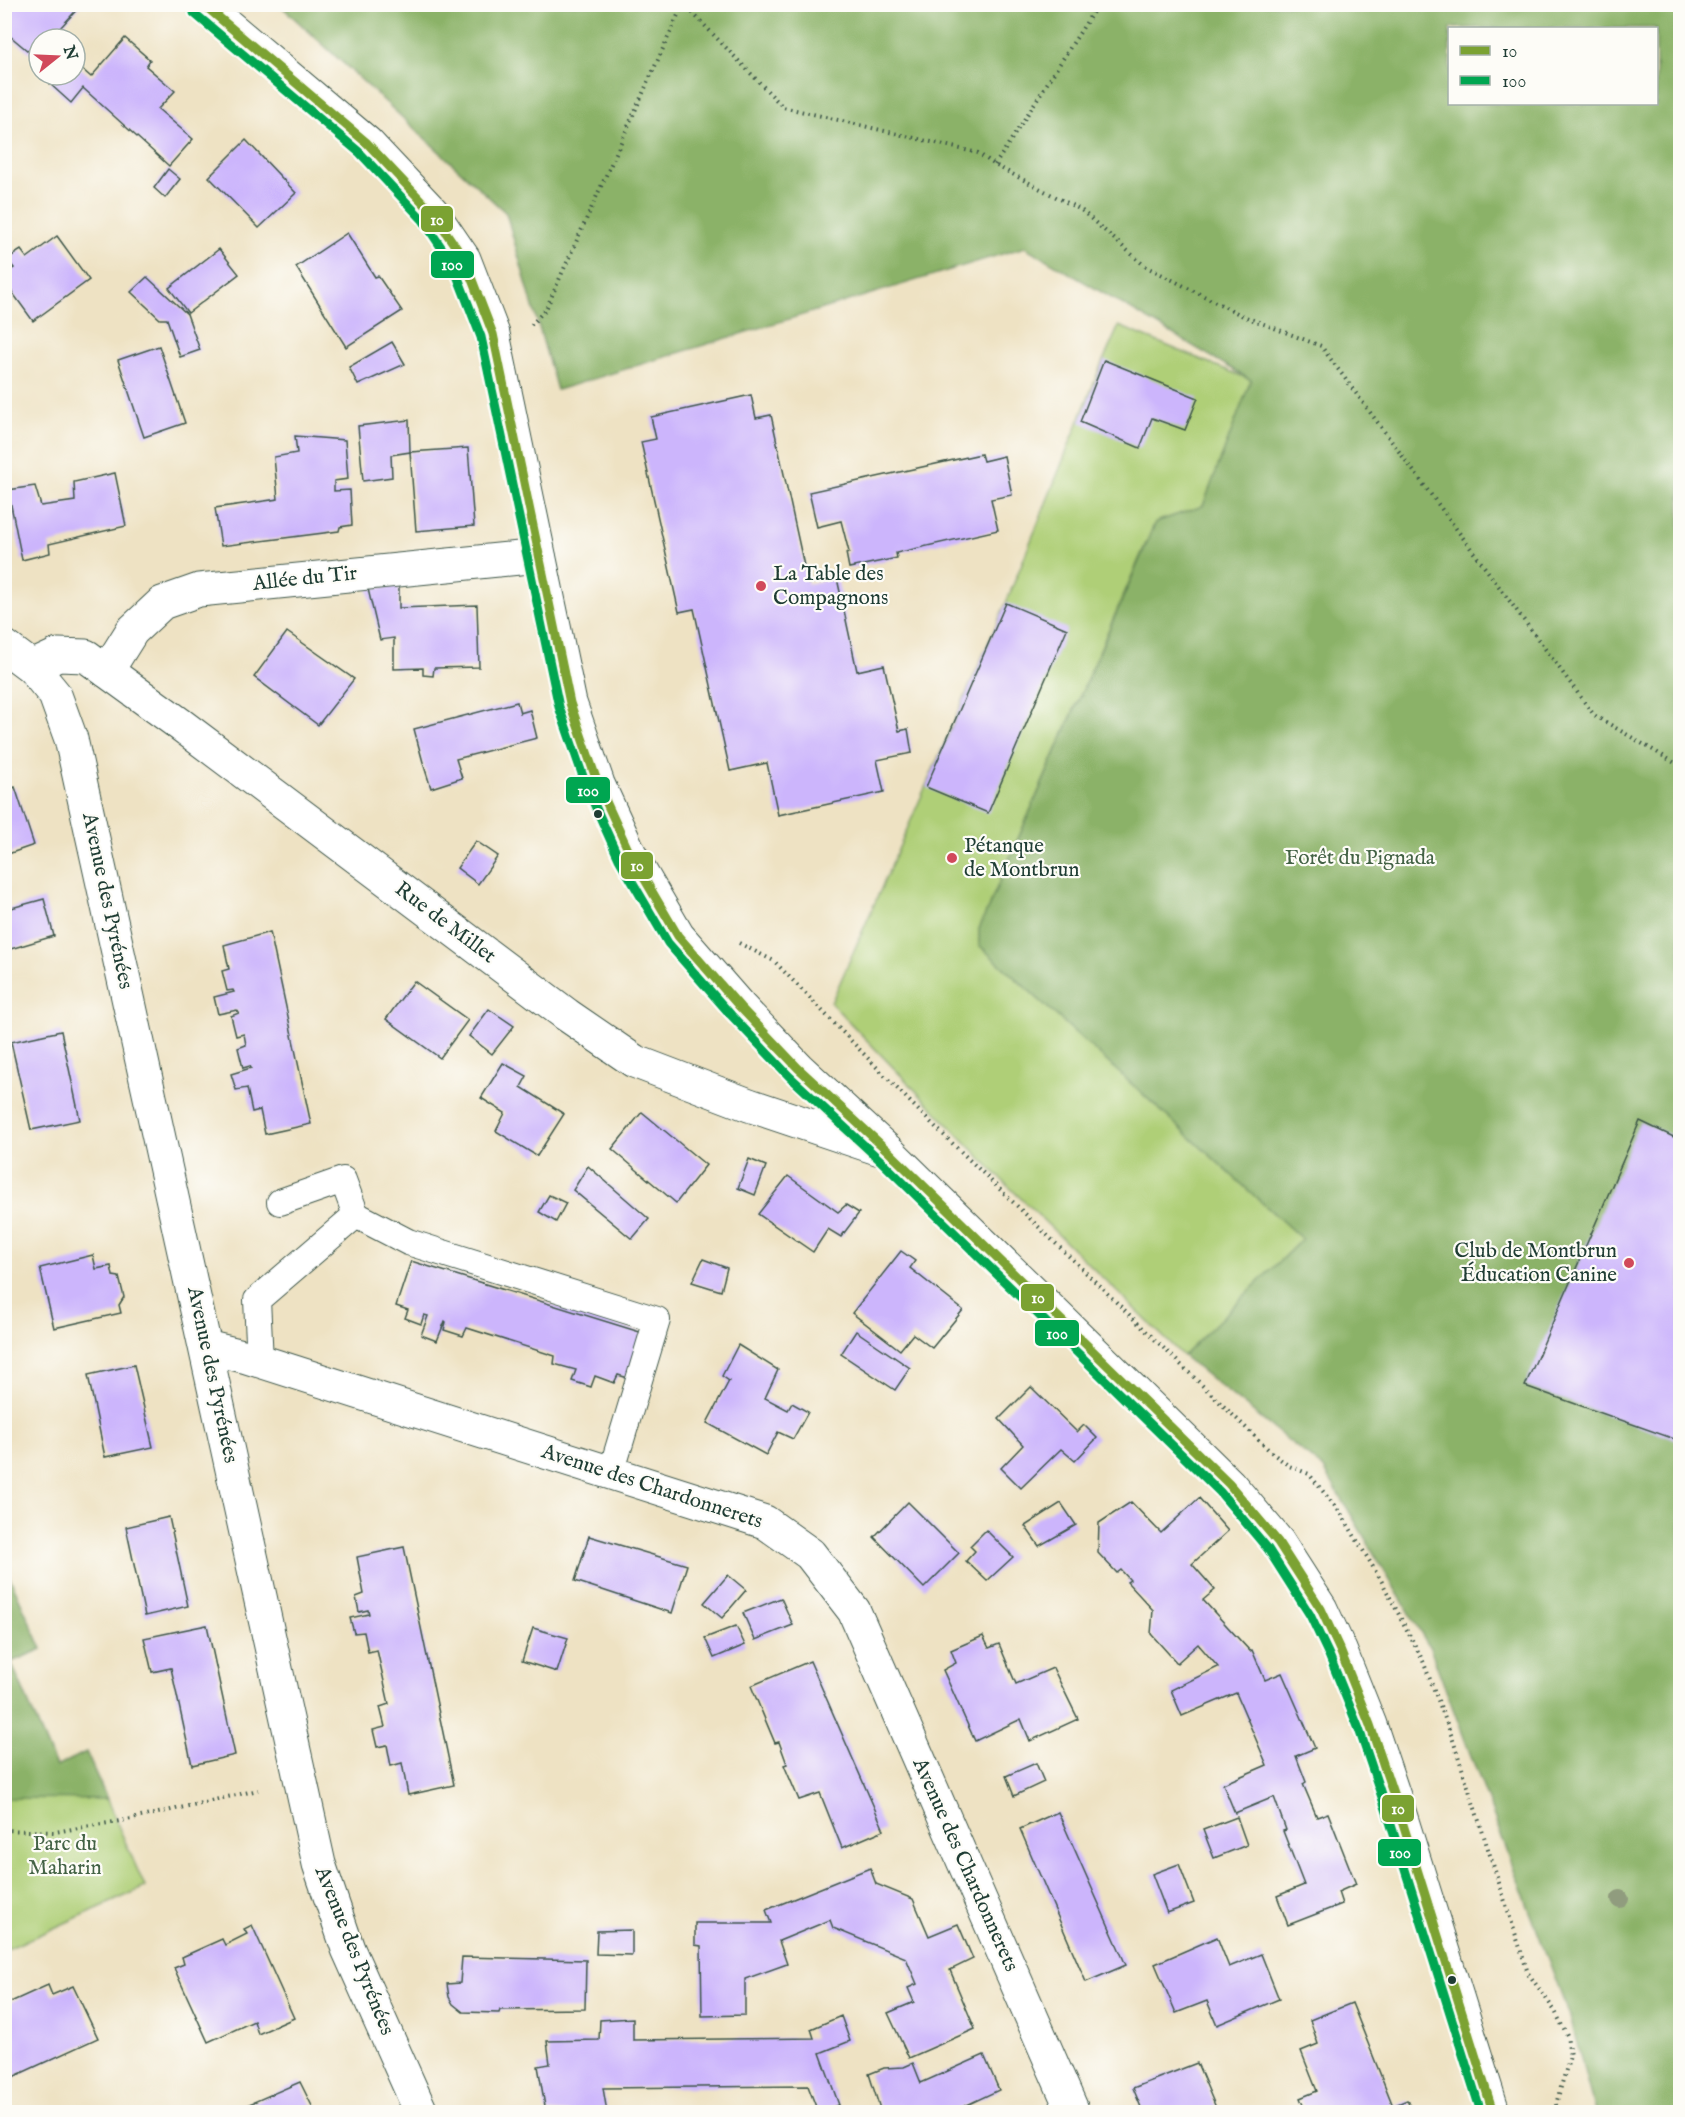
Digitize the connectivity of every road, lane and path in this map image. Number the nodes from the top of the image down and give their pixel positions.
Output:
1 (202, 4) edge
2 (683, 4) edge
3 (1098, 4) edge
4 (995, 165) junction
5 (528, 329) dead end
6 (539, 556) junction
7 (4, 646) edge
8 (32, 667) junction
9 (107, 671) junction
10 (1680, 766) edge
11 (889, 1152) junction
12 (280, 1202) dead end
13 (356, 1215) junction
14 (206, 1347) junction
15 (260, 1361) junction
16 (611, 1473) junction
17 (258, 1790) dead end
18 (4, 1830) edge
19 (422, 2112) edge
20 (1073, 2112) edge
21 (1493, 2112) edge

1 - 6 street
2 - 4 path
2 - 5 path
3 - 4 path
4 - 10 path
6 - 9 street, Allée du Tir
6 - 11 street
7 - 8 street, Avenue des Pyrénées
8 - 9 street, Rue de Millet
8 - 14 street, Avenue des Pyrénées
9 - 11 street, Rue de Millet
11 - 21 street
12 - 13 lane
13 - 15 lane
13 - 16 lane
14 - 15 street, Avenue des Chardonnerets
14 - 19 street, Avenue des Pyrénées
15 - 16 street, Avenue des Chardonnerets
16 - 20 street, Avenue des Chardonnerets
17 - 18 path

